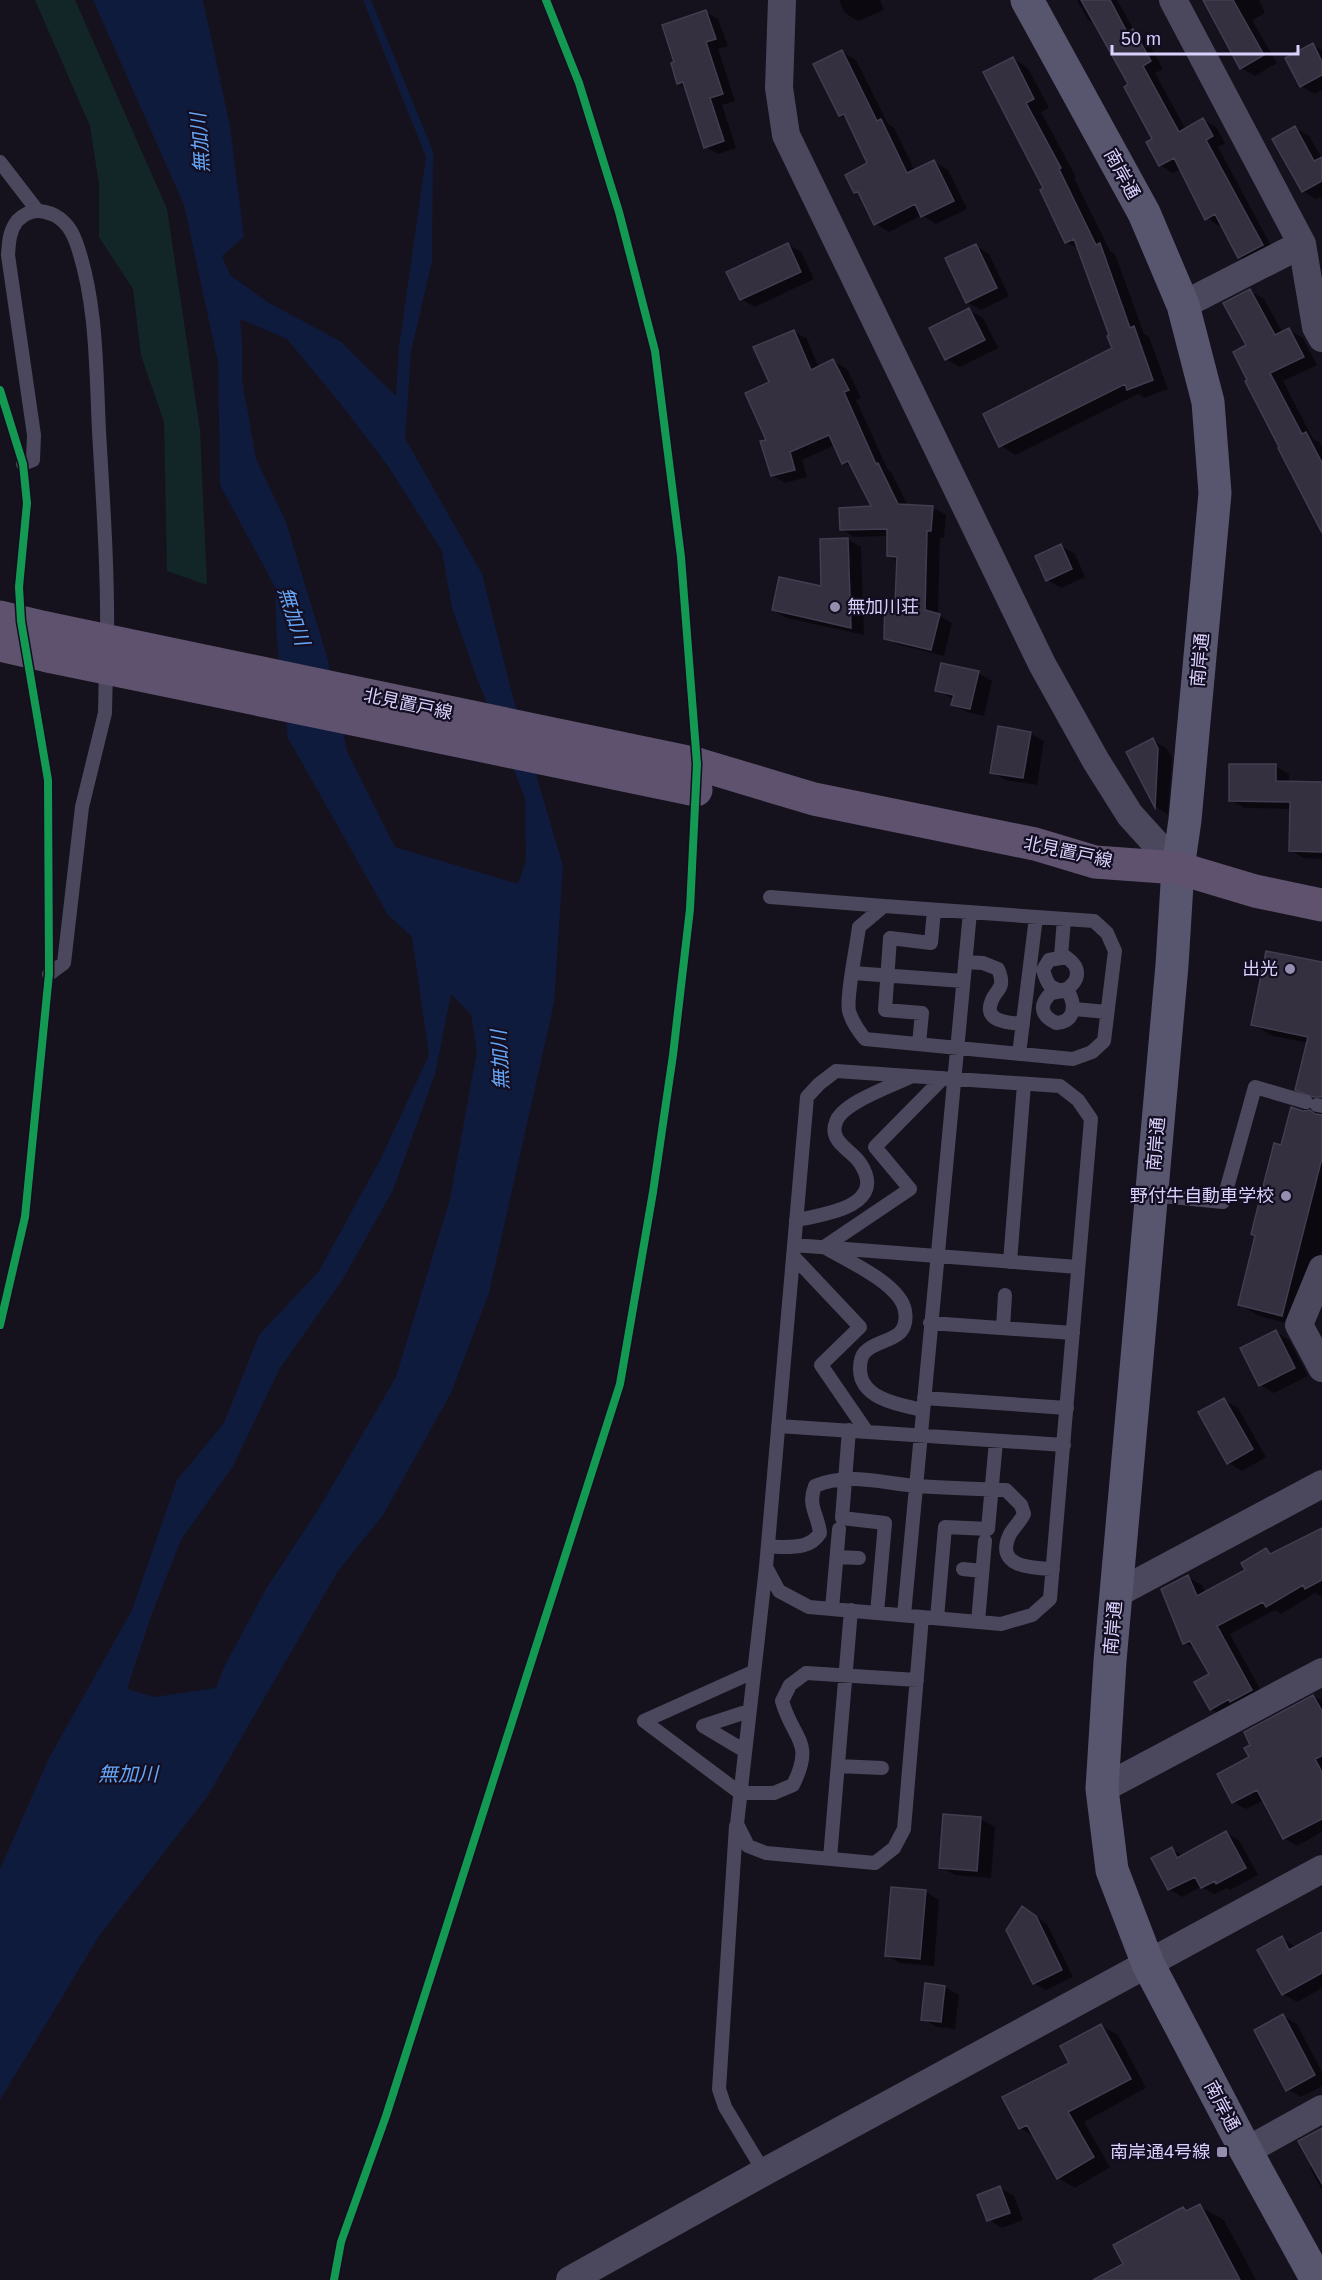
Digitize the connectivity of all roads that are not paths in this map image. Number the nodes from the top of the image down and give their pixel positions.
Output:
1 (782, 0) edge
2 (1028, 0) edge
3 (1173, 0) edge
4 (0, 162) edge
5 (37, 210) junction
6 (1302, 244) junction
7 (1183, 305) junction
8 (1322, 338) edge
9 (23, 464) dead end
10 (0, 617) edge
11 (47, 642) junction
12 (0, 645) edge
13 (1178, 868) junction
14 (770, 897) dead end
15 (1322, 905) edge
16 (884, 906) junction
17 (934, 910) junction
18 (970, 912) junction
19 (1036, 917) junction
20 (1064, 919) junction
21 (1061, 956) junction
22 (965, 962) junction
23 (853, 973) junction
24 (49, 974) dead end
25 (886, 975) junction
26 (963, 981) junction
27 (1062, 991) junction
28 (1074, 1009) junction
29 (1107, 1012) junction
30 (1023, 1024) junction
31 (920, 1044) junction
32 (956, 1048) junction
33 (1019, 1054) junction
34 (912, 1076) junction
35 (948, 1079) junction
36 (1024, 1084) junction
37 (1315, 1104) edge
38 (1151, 1195) junction
39 (796, 1220) junction
40 (824, 1247) junction
41 (794, 1250) junction
42 (936, 1256) junction
43 (1010, 1262) junction
44 (1078, 1267) junction
45 (1322, 1269) edge
46 (1005, 1295) dead end
47 (930, 1323) junction
48 (1003, 1328) junction
49 (1073, 1333) junction
50 (1322, 1368) edge
51 (923, 1404) junction
52 (1067, 1408) junction
53 (778, 1426) junction
54 (849, 1430) junction
55 (867, 1432) junction
56 (920, 1435) junction
57 (996, 1441) junction
58 (1064, 1445) junction
59 (845, 1479) junction
60 (1322, 1484) edge
61 (916, 1485) junction
62 (992, 1489) junction
63 (839, 1529) dead end
64 (985, 1541) dead end
65 (768, 1547) junction
66 (837, 1557) junction
67 (859, 1558) dead end
68 (766, 1567) junction
69 (963, 1569) dead end
70 (1053, 1569) junction
71 (982, 1571) junction
72 (1116, 1594) junction
73 (832, 1609) junction
74 (851, 1611) junction
75 (877, 1613) junction
76 (904, 1615) junction
77 (922, 1617) junction
78 (937, 1618) junction
79 (978, 1622) junction
80 (753, 1672) junction
81 (1322, 1672) edge
82 (845, 1675) junction
83 (917, 1680) junction
84 (749, 1711) junction
85 (745, 1751) junction
86 (838, 1766) junction
87 (882, 1768) dead end
88 (1102, 1789) junction
89 (740, 1793) junction
90 (737, 1824) junction
91 (830, 1858) junction
92 (1322, 1869) edge
93 (1148, 1964) junction
94 (1322, 2109) edge
95 (1246, 2151) junction
96 (764, 2172) junction
97 (570, 2280) edge
98 (1317, 2280) edge

1 - 13 street
2 - 7 main road, 南岸通
3 - 6 street
4 - 5 lane
5 - 9 lane
5 - 24 lane
6 - 7 street
6 - 8 street
7 - 13 main road, 南岸通
10 - 11 main road, 北見置戸線
11 - 12 main road, 北見置戸線
11 - 13 main road, 北見置戸線, bridge
13 - 15 main road, 北見置戸線
13 - 38 main road, 南岸通
14 - 16 lane
16 - 17 lane
16 - 23 lane
17 - 18 lane
17 - 25 lane
18 - 19 lane
18 - 22 lane
19 - 20 lane
19 - 30 lane
20 - 21 lane
20 - 29 lane
21 - 27 lane
21 - 27 lane
22 - 26 lane
22 - 30 lane
23 - 25 lane
23 - 31 lane
25 - 26 lane
25 - 31 lane
26 - 32 lane
27 - 28 lane
27 - 28 lane
28 - 29 lane
29 - 33 lane
30 - 33 lane
31 - 32 lane
32 - 33 lane
32 - 35 lane
34 - 35 lane
34 - 39 lane
34 - 39 lane
35 - 36 lane
35 - 40 lane
35 - 42 lane
36 - 43 lane
36 - 44 lane
37 - 38 lane
38 - 72 main road, 南岸通
39 - 41 lane
40 - 41 lane
40 - 42 lane
40 - 51 lane
41 - 53 lane
41 - 55 lane
42 - 43 lane
42 - 47 lane
43 - 44 lane
44 - 49 lane
45 - 50 street
46 - 48 lane
47 - 48 lane
47 - 51 lane
48 - 49 lane
49 - 52 lane
51 - 52 lane
51 - 56 lane
52 - 58 lane
53 - 54 lane
53 - 65 lane
54 - 55 lane
54 - 59 lane
55 - 56 lane
56 - 57 lane
56 - 61 lane
57 - 58 lane
57 - 62 lane
58 - 70 lane
59 - 61 lane
59 - 65 lane
59 - 75 lane
60 - 72 street
61 - 62 lane
61 - 76 lane
62 - 70 lane
62 - 78 lane
63 - 66 lane
64 - 71 lane
65 - 68 lane
66 - 67 lane
66 - 73 lane
68 - 73 lane
68 - 80 lane
69 - 71 lane
70 - 79 lane
71 - 79 lane
72 - 88 main road, 南岸通
73 - 74 lane
74 - 75 lane
74 - 82 lane
75 - 76 lane
76 - 77 lane
77 - 78 lane
77 - 83 lane
78 - 79 lane
80 - 84 lane
80 - 89 lane
81 - 88 street
82 - 83 lane
82 - 86 lane
82 - 89 lane
83 - 91 lane
84 - 85 lane
84 - 85 lane
85 - 89 lane
86 - 87 lane
86 - 91 lane
88 - 93 main road, 南岸通
89 - 90 lane
90 - 91 lane
90 - 96 lane
92 - 93 street
93 - 95 main road, 南岸通
93 - 96 street
94 - 95 street
95 - 98 main road, 南岸通
96 - 97 street

